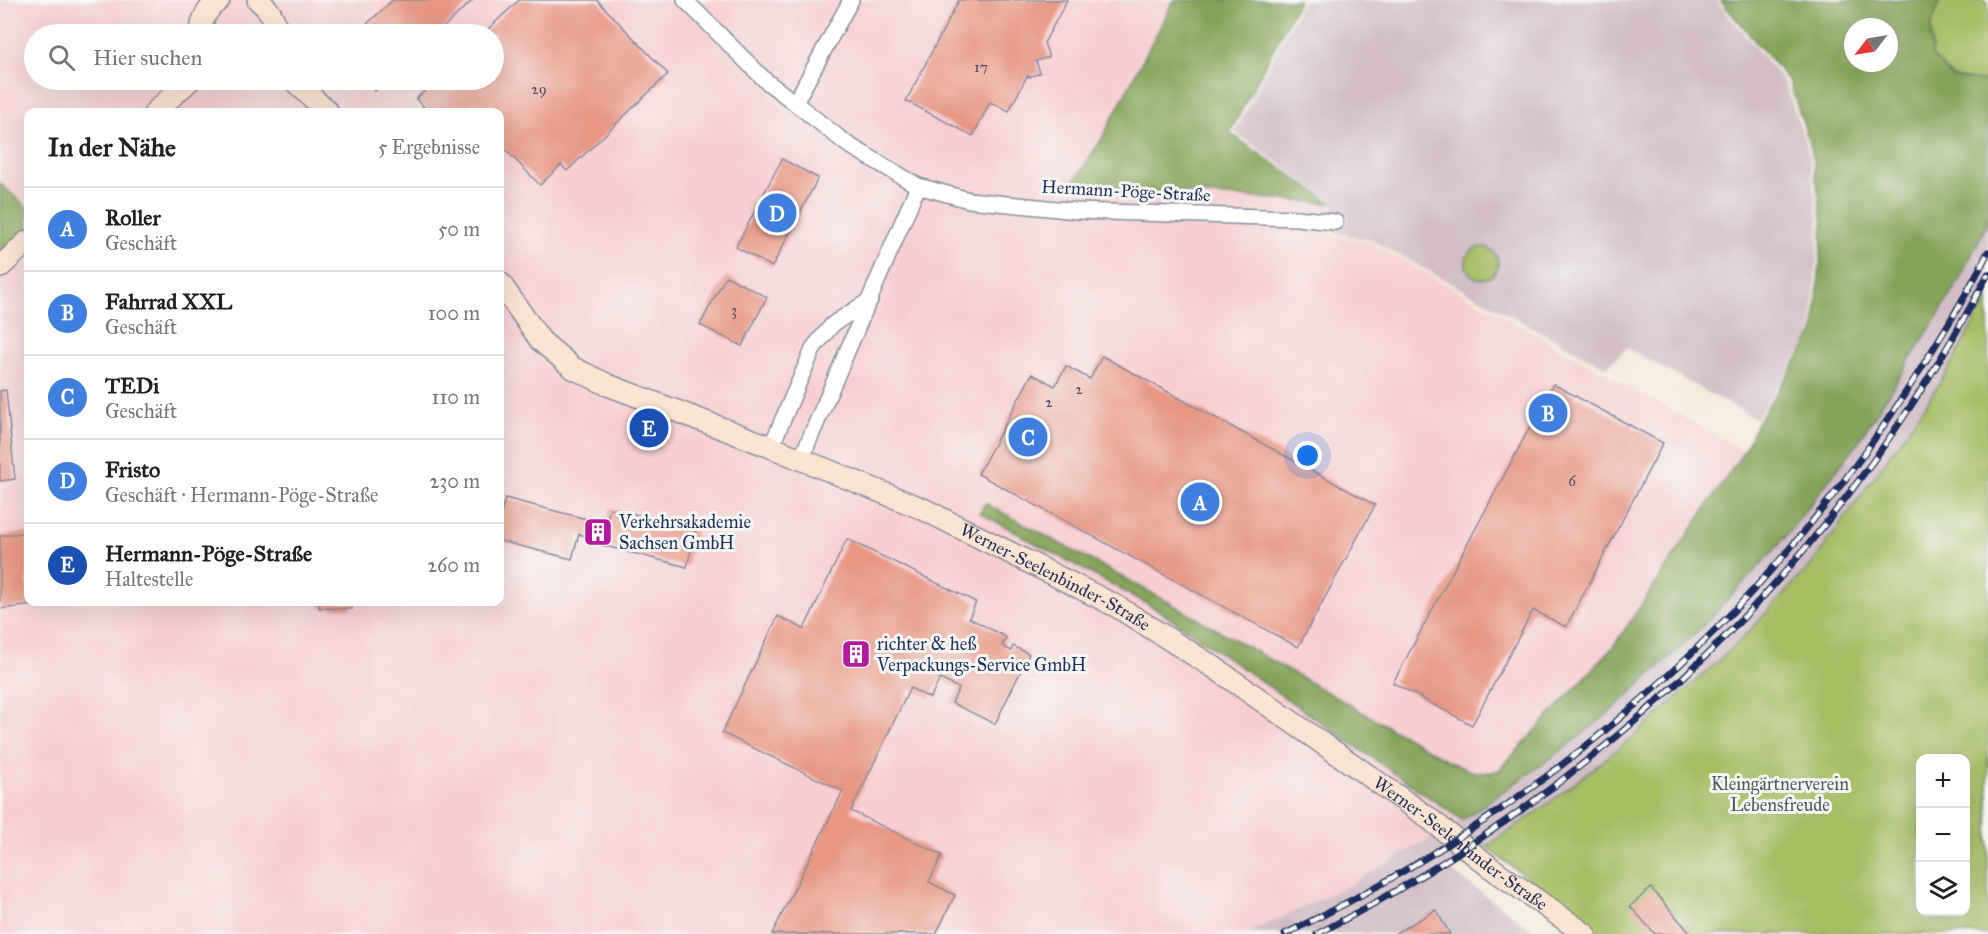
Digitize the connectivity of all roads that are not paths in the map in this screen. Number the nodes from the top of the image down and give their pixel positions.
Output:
1 (258, 0) edge
2 (685, 0) edge
3 (851, 0) edge
4 (212, 2) edge
5 (202, 24) edge
6 (275, 24) edge
7 (179, 90) edge
8 (304, 90) edge
9 (795, 103) junction
10 (159, 108) edge
11 (324, 108) edge
12 (918, 186) junction
13 (1335, 222) dead end
14 (24, 245) edge
15 (0, 267) edge
16 (504, 289) edge
17 (870, 300) junction
18 (771, 447) junction
19 (801, 459) junction
20 (1585, 934) edge

1 - 6 main road
2 - 9 street, Hermann-Pöge-Straße
3 - 9 street
4 - 5 main road
7 - 10 main road
8 - 11 main road
9 - 12 street, Hermann-Pöge-Straße
12 - 13 street, Hermann-Pöge-Straße
12 - 17 street
14 - 15 main road
16 - 18 main road, Werner-Seelenbinder-Straße
17 - 18 street
17 - 19 street
18 - 19 main road, Werner-Seelenbinder-Straße
19 - 20 main road, Werner-Seelenbinder-Straße

